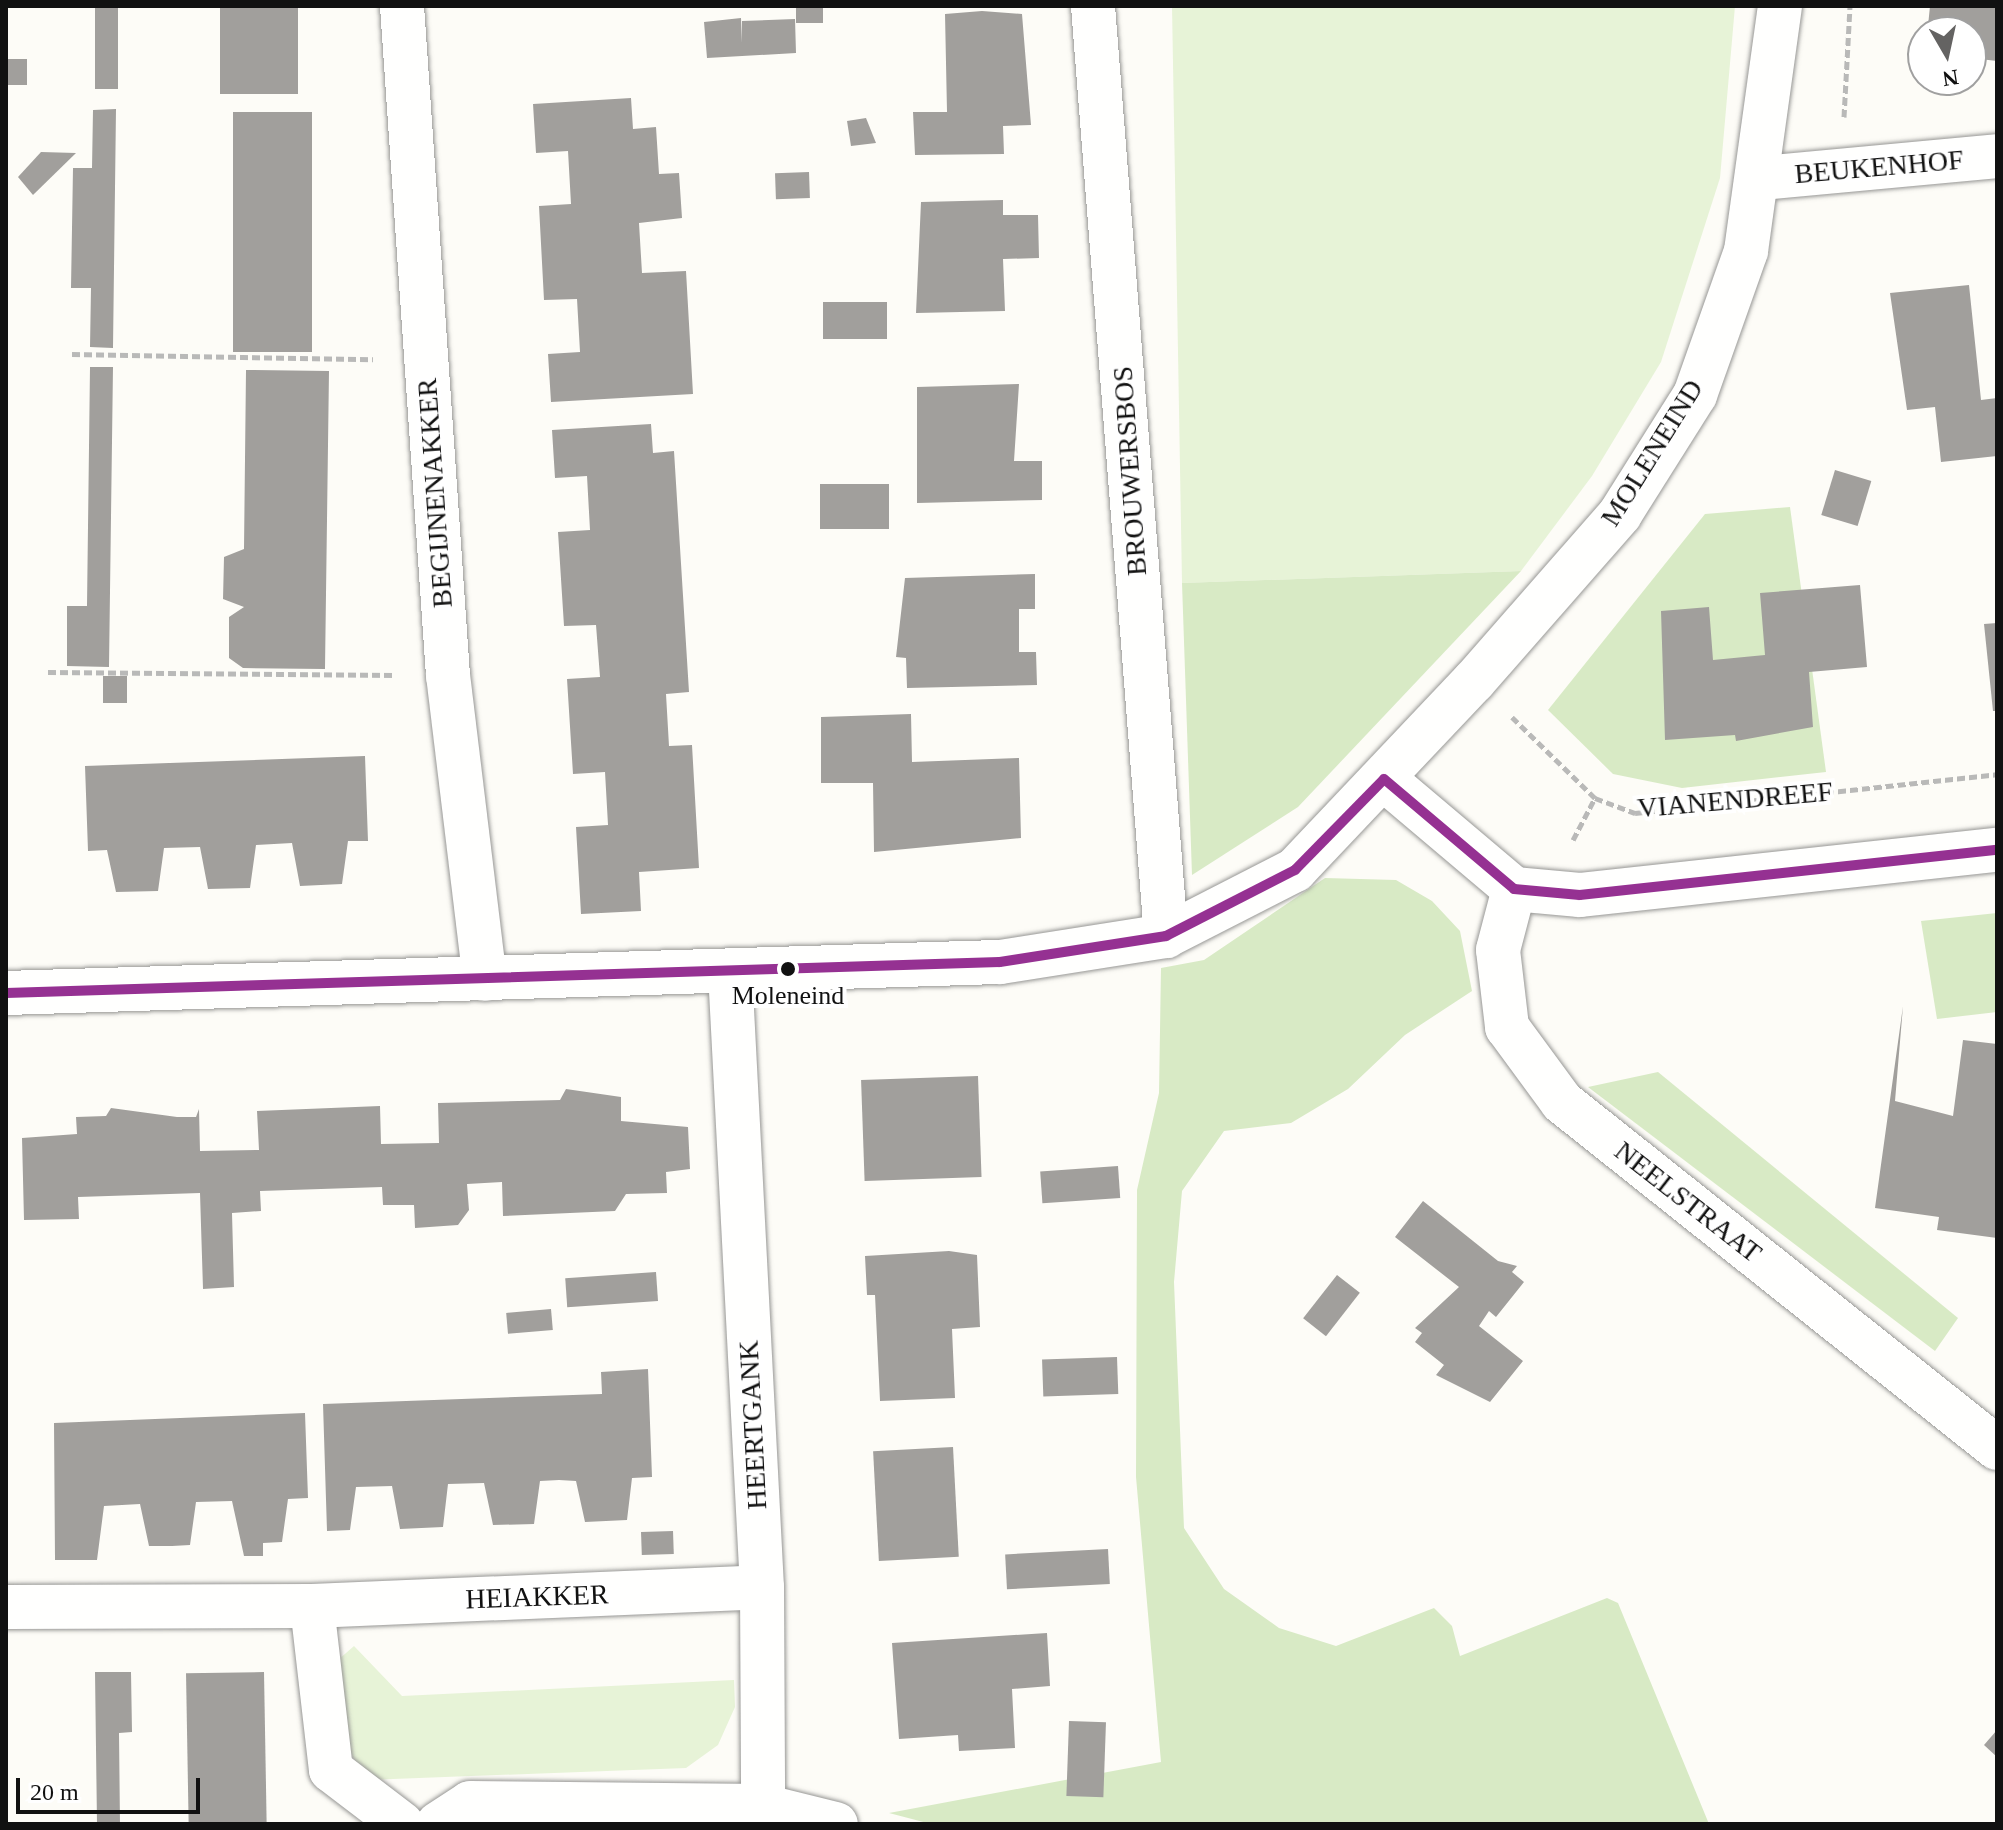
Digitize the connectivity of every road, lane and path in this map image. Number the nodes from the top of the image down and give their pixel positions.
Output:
1 (402, 6) edge
2 (1093, 6) edge
3 (1780, 6) edge
4 (1850, 6) edge
5 (1997, 156) edge
6 (1841, 170) junction
7 (1761, 178) junction
8 (72, 354) dead end
9 (426, 359) junction
10 (48, 672) dead end
11 (448, 675) junction
12 (1474, 681) junction
13 (1997, 774) edge
14 (1384, 779) junction
15 (1997, 850) edge
16 (1514, 889) junction
17 (1166, 936) junction
18 (730, 971) junction
19 (485, 979) junction
20 (6, 993) edge
21 (1997, 1448) edge
22 (762, 1587) junction
23 (312, 1606) junction
24 (6, 1607) edge
25 (763, 1806) junction
26 (402, 1824) edge
27 (438, 1824) edge
28 (836, 1824) edge

1 - 9 street, BEGIJNENAKKER
2 - 17 street, BROUWERSBOS
3 - 7 street, MOLENEIND
4 - 6 path
5 - 6 street, BEUKENHOF
6 - 7 street, BEUKENHOF
7 - 12 street, MOLENEIND
8 - 9 path
9 - 11 street, BEGIJNENAKKER
10 - 11 path
11 - 19 street, BEGIJNENAKKER
12 - 13 path, VIANENDREEF
12 - 14 street, MOLENEIND
14 - 16 street
14 - 17 street
15 - 16 street
16 - 21 street, NEELSTRAAT
17 - 18 street
18 - 19 street
18 - 22 street, HEERTGANK
19 - 20 street
22 - 23 street, HEIAKKER
22 - 25 street, HEERTGANK
23 - 24 street, HEIAKKER
23 - 26 street
25 - 27 street
25 - 28 street

